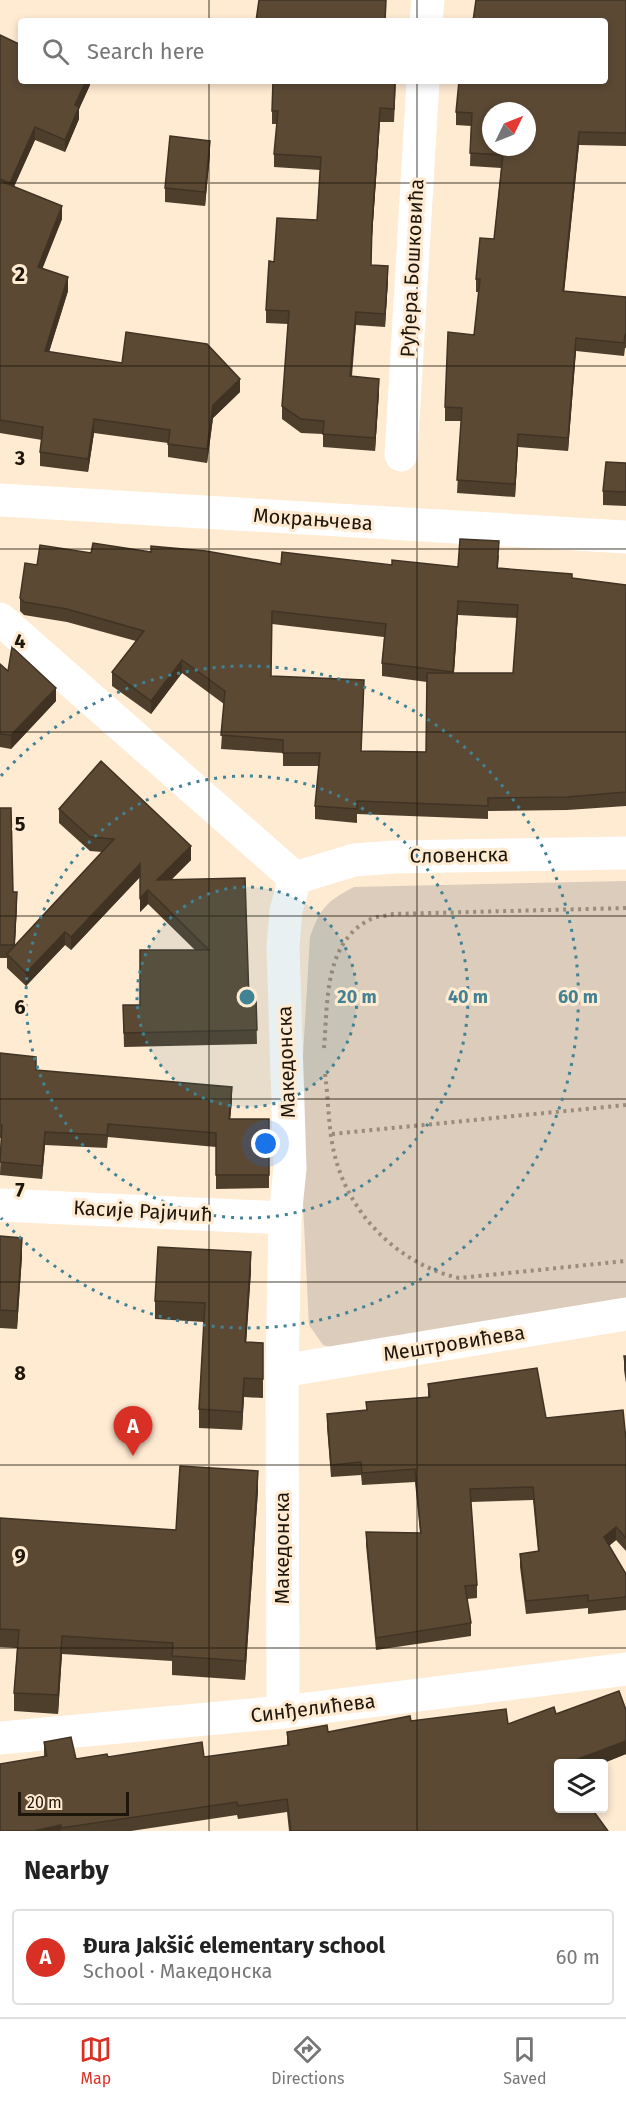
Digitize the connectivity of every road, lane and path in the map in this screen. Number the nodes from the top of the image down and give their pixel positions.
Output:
1 (428, 0) edge
2 (426, 18) edge
3 (423, 84) edge
4 (401, 455) dead end
5 (0, 500) edge
6 (626, 537) edge
7 (0, 620) edge
8 (626, 853) edge
9 (295, 878) junction
10 (626, 908) edge
11 (323, 1058) dead end
12 (325, 1068) dead end
13 (626, 1105) edge
14 (332, 1134) junction
15 (0, 1205) edge
16 (285, 1218) junction
17 (626, 1262) edge
18 (626, 1314) edge
19 (282, 1371) junction
20 (626, 1670) edge
21 (283, 1712) junction
22 (0, 1738) edge

1 - 2 street
3 - 4 street, Руђера Бошковића
5 - 6 street, Мокрањчева
7 - 9 street
8 - 9 street, Словенска
9 - 16 street, Македонска
10 - 11 path
12 - 14 path
13 - 14 path
14 - 17 path
15 - 16 street, Касије Рајичић
16 - 19 street, Македонска
18 - 19 street, Мештровићева
19 - 21 street, Македонска
20 - 21 street, Синђелићева
21 - 22 street, Синђелићева

